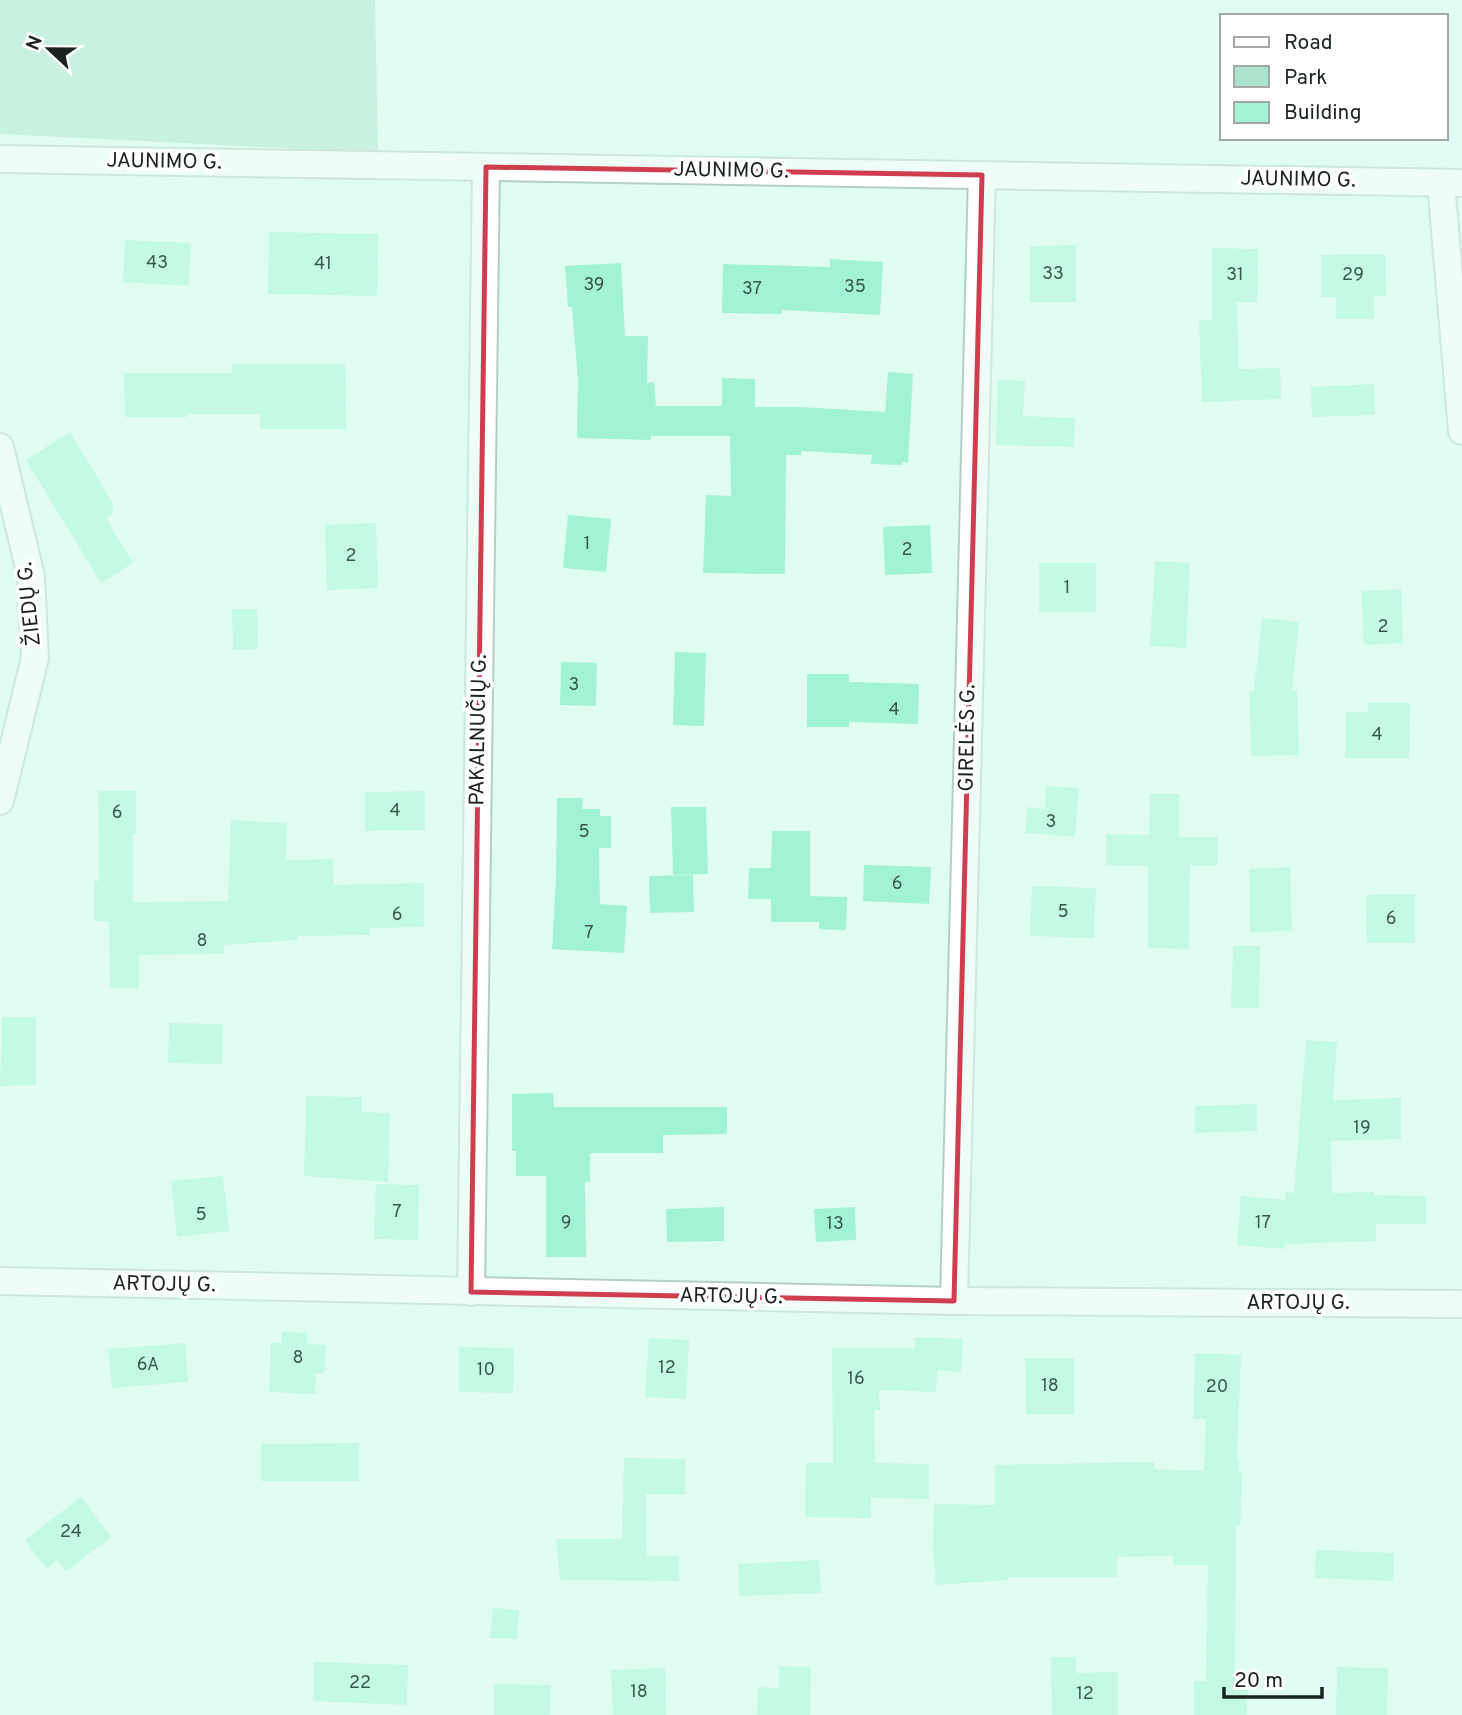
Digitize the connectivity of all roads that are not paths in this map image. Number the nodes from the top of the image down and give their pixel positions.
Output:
1 (0, 159) edge
2 (486, 167) junction
3 (982, 175) junction
4 (1451, 183) edge
5 (1462, 431) edge
6 (0, 447) edge
7 (0, 801) edge
8 (0, 1281) edge
9 (471, 1292) junction
10 (954, 1301) junction
11 (1462, 1304) edge

1 - 2 street, JAUNIMO G.
2 - 3 street, JAUNIMO G.
2 - 9 street, PAKALNUČIŲ G.
3 - 4 street, JAUNIMO G.
3 - 10 street, GIRELĖS G.
4 - 5 street
6 - 7 street, ŽIEDŲ G.
8 - 9 street, ARTOJŲ G.
9 - 10 street, ARTOJŲ G.
10 - 11 street, ARTOJŲ G.

